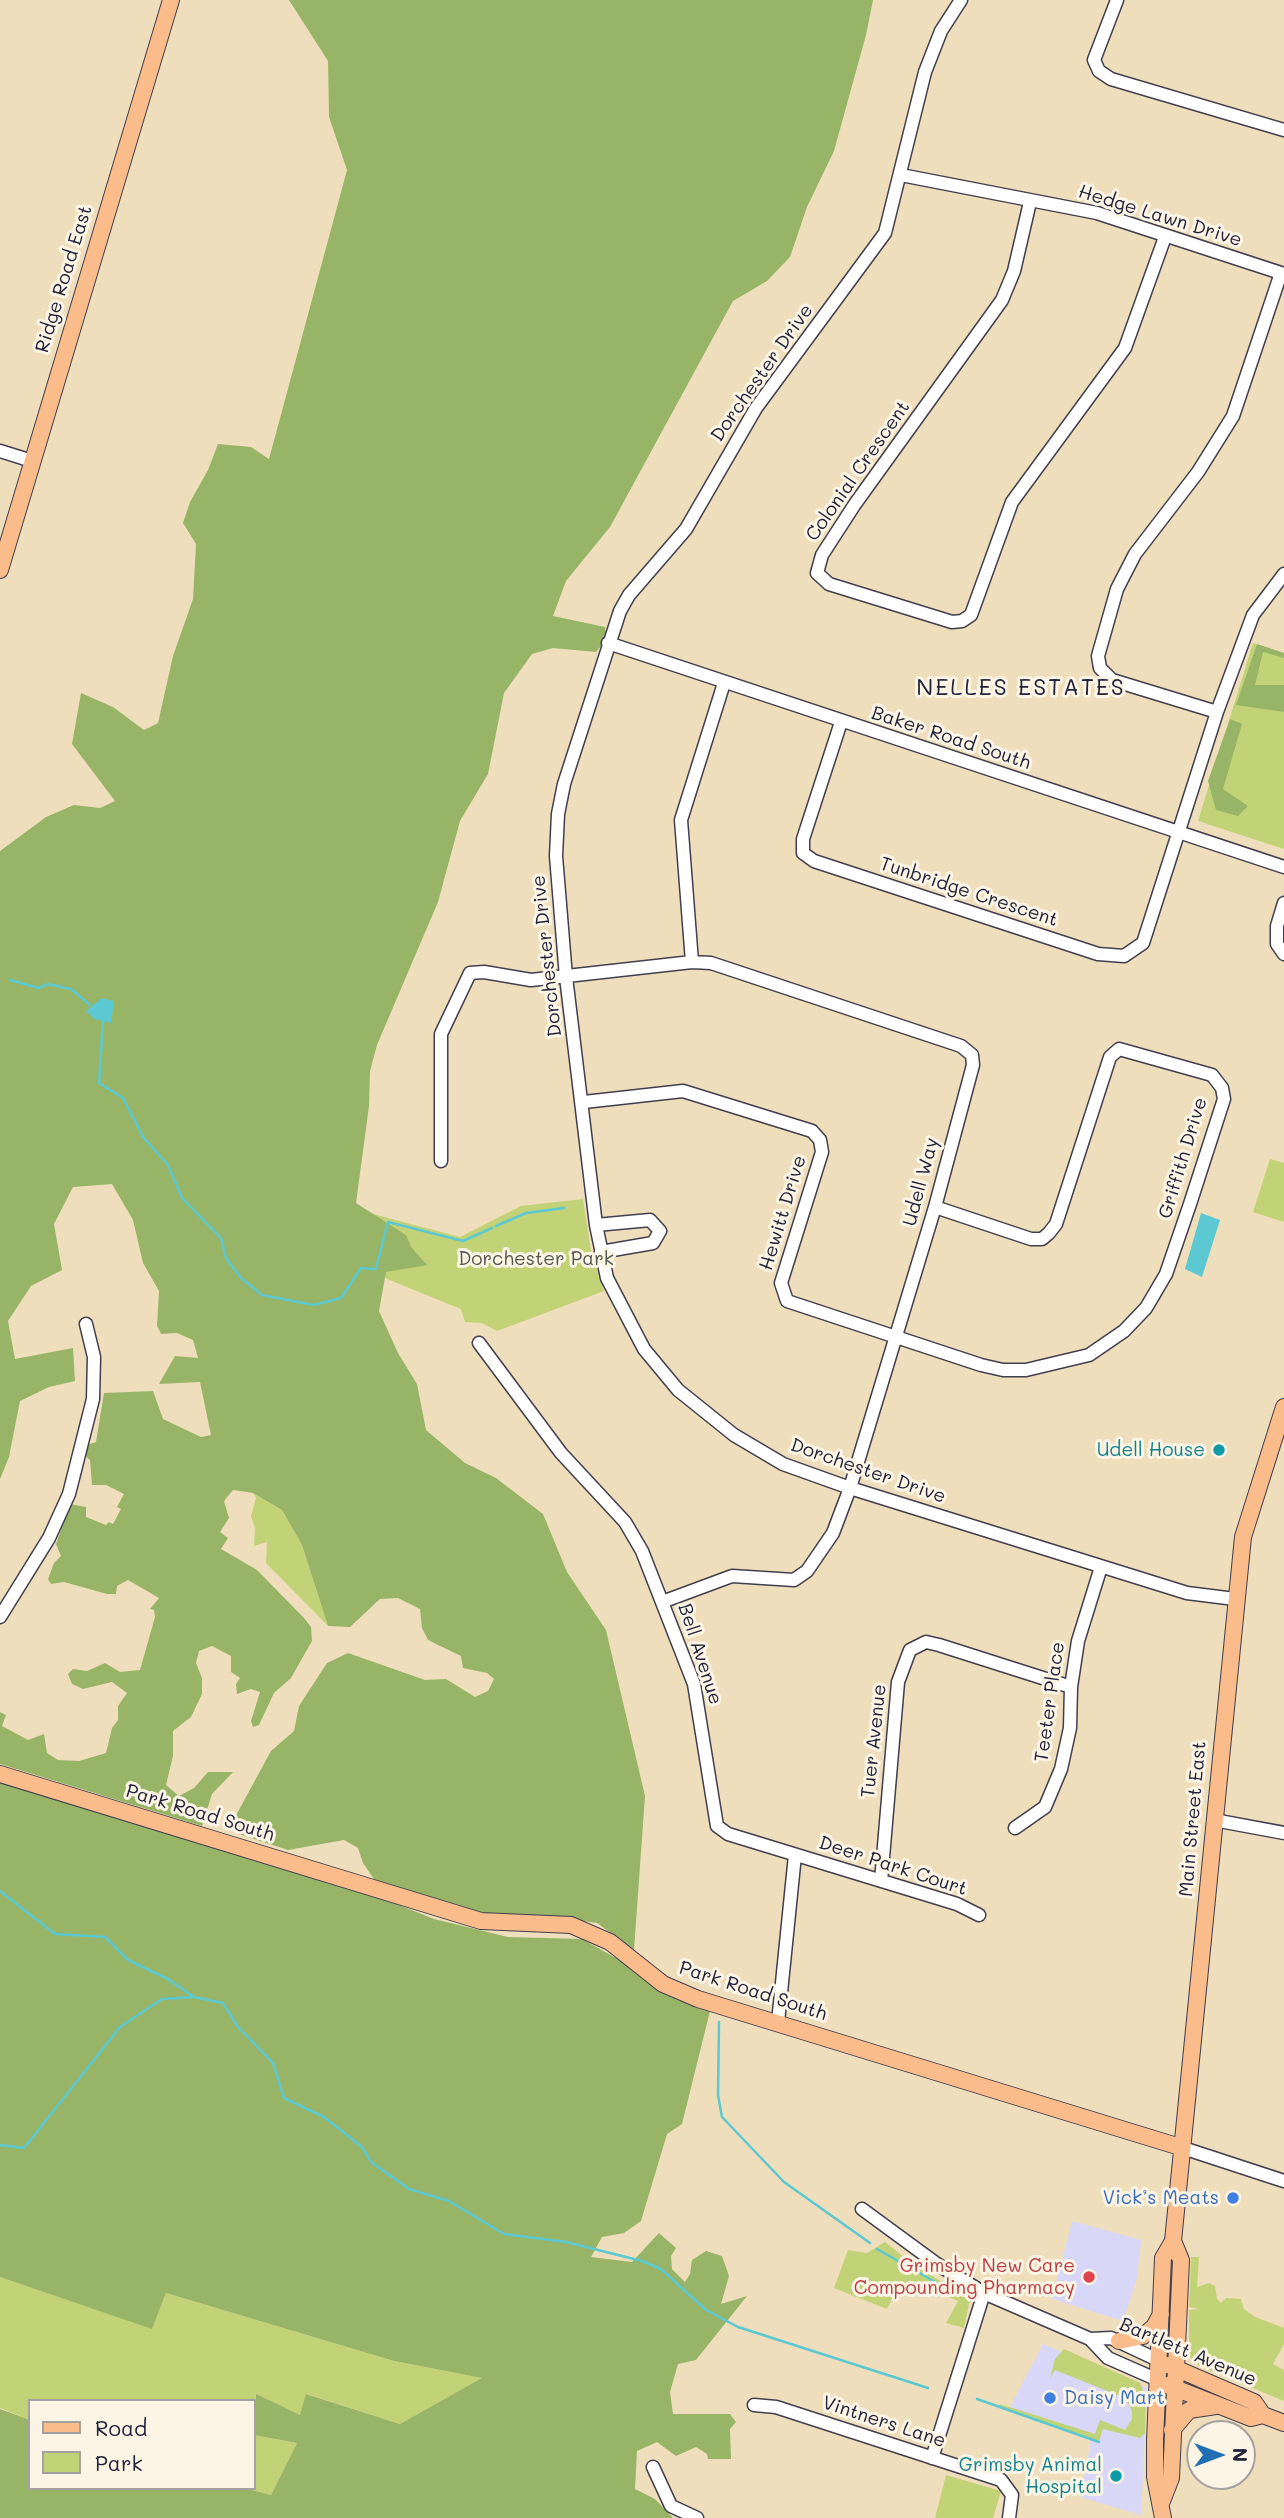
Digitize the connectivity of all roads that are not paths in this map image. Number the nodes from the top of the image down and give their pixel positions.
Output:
1 (171, 0) edge
2 (961, 0) edge
3 (1117, 0) edge
4 (1284, 130) edge
5 (901, 175) junction
6 (1030, 202) junction
7 (1164, 237) junction
8 (1282, 273) edge
9 (0, 451) edge
10 (32, 461) junction
11 (0, 570) edge
12 (1284, 574) edge
13 (608, 643) junction
14 (724, 683) junction
15 (1217, 712) junction
16 (841, 722) junction
17 (1179, 833) junction
18 (1284, 867) edge
19 (1284, 903) edge
20 (1284, 954) edge
21 (692, 962) junction
22 (566, 977) junction
23 (584, 1102) junction
24 (441, 1161) dead end
25 (935, 1207) junction
26 (596, 1225) junction
27 (601, 1252) junction
28 (86, 1324) dead end
29 (896, 1339) junction
30 (479, 1343) dead end
31 (1284, 1407) edge
32 (850, 1488) junction
33 (1101, 1567) junction
34 (1235, 1599) junction
35 (662, 1602) junction
36 (0, 1616) edge
37 (1071, 1687) junction
38 (0, 1774) edge
39 (1214, 1820) junction
40 (1015, 1828) dead end
41 (1284, 1833) edge
42 (795, 1855) junction
43 (881, 1881) junction
44 (979, 1915) dead end
45 (778, 2022) junction
46 (1180, 2147) junction
47 (1284, 2181) edge
48 (862, 2209) dead end
49 (1173, 2241) junction
50 (984, 2293) junction
51 (1162, 2312) junction
52 (1090, 2339) junction
53 (1119, 2341) junction
54 (1160, 2361) junction
55 (1177, 2370) junction
56 (1158, 2381) junction
57 (1175, 2388) junction
58 (754, 2405) dead end
59 (1218, 2406) junction
60 (1263, 2415) junction
61 (1284, 2423) edge
62 (1172, 2430) junction
63 (932, 2458) junction
64 (653, 2467) dead end
65 (1162, 2501) junction
66 (697, 2518) edge
67 (1009, 2518) edge
68 (1163, 2518) edge

1 - 10 main road, Ridge Road East
2 - 5 street, Dorchester Drive
3 - 4 street
5 - 6 street, Hedge Lawn Drive
5 - 13 street, Dorchester Drive
6 - 7 street, Hedge Lawn Drive
6 - 7 street, Colonial Crescent
7 - 8 street, Hedge Lawn Drive
8 - 15 street
9 - 10 street
10 - 11 main road, Ridge Road East
12 - 15 street
13 - 14 street, Baker Road South
13 - 22 street, Dorchester Drive
14 - 16 street, Baker Road South
14 - 21 street
15 - 17 street
16 - 17 street, Baker Road South
16 - 17 street, Tunbridge Crescent
17 - 18 street, Baker Road South
19 - 20 street
21 - 22 street, Udell Way
21 - 25 street, Udell Way
22 - 23 street, Dorchester Drive
22 - 24 street, Udell Way
23 - 26 street, Dorchester Drive
23 - 29 street, Hewitt Drive
25 - 29 street, Udell Way
25 - 29 street, Griffith Drive
26 - 27 street, Dorchester Drive
26 - 27 street
27 - 32 street, Dorchester Drive
28 - 36 street
29 - 32 street, Udell Way
30 - 35 street, Bell Avenue
31 - 34 main road, Main Street East
32 - 33 street, Dorchester Drive
32 - 35 street, Udell Way
33 - 34 street, Dorchester Drive
33 - 37 street, Teeter Place
34 - 39 main road, Main Street East
35 - 42 street, Bell Avenue
37 - 40 street, Teeter Place
37 - 43 street, Tuer Avenue
38 - 45 main road, Park Road South
39 - 41 street
39 - 46 main road, Main Street East
42 - 43 street, Deer Park Court
42 - 45 street
43 - 44 street, Deer Park Court
45 - 46 main road, Park Road South
46 - 47 street
46 - 49 main road, Main Street East
48 - 50 street, Bartlett Avenue
49 - 51 main road, Main Street East
49 - 55 main road, Main Street East
50 - 52 street, Bartlett Avenue
50 - 63 street
51 - 53 main road
51 - 54 main road, Main Street East
52 - 53 street, Bartlett Avenue
52 - 56 street, Bartlett Avenue
53 - 54 street, Bartlett Avenue
54 - 55 main road, Bartlett Avenue
54 - 56 main road, Main Street East
55 - 57 main road, Main Street East
55 - 60 main road, Bartlett Avenue
56 - 57 main road, Bartlett Avenue
56 - 65 main road, Main Street East
57 - 59 main road, Bartlett Avenue
57 - 62 main road, Main Street East
58 - 63 street, Vintners Lane
59 - 60 main road, Bartlett Avenue
59 - 62 main road
60 - 61 main road, Bartlett Avenue
62 - 65 main road, Main Street East
63 - 67 street, Vintners Lane
64 - 66 street
65 - 68 main road, Main Street East

